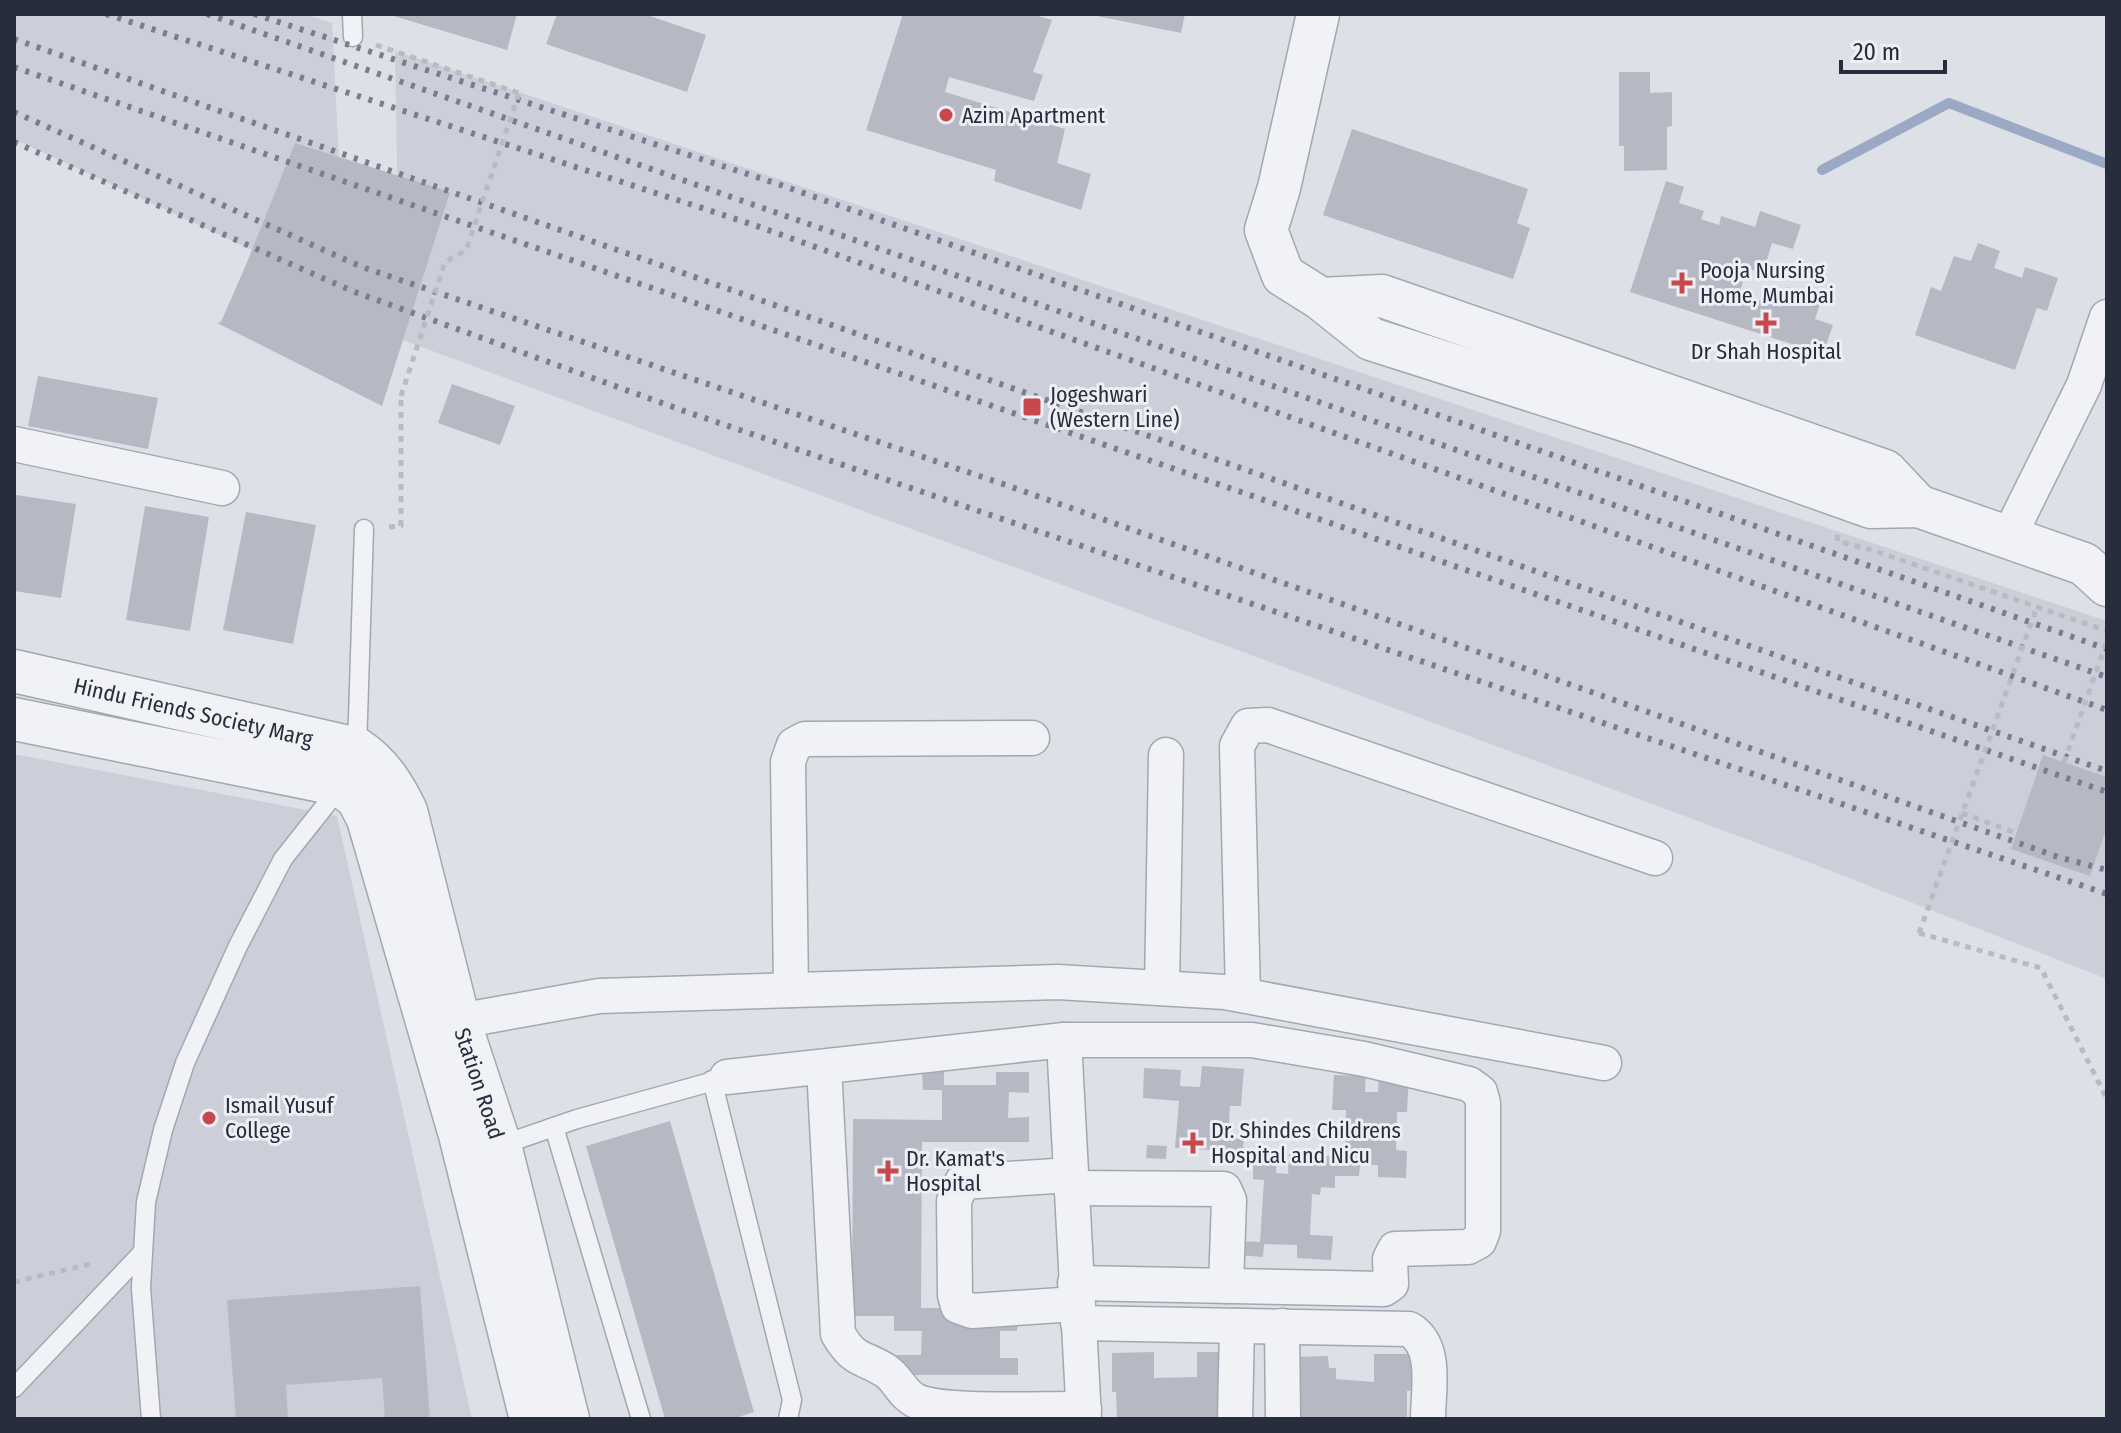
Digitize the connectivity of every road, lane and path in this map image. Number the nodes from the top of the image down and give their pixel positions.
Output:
1 (352, 14) edge
2 (1318, 14) edge
3 (353, 37) joint
4 (2107, 317) edge
5 (14, 444) edge
6 (222, 488) dead end
7 (364, 529) joint
8 (2008, 538) junction
9 (1872, 550) dead end
10 (2099, 570) edge
11 (2037, 607) junction
12 (2107, 631) edge
13 (2107, 641) edge
14 (14, 671) edge
15 (14, 719) edge
16 (1032, 738) dead end
17 (1166, 755) dead end
18 (2064, 762) dead end
19 (356, 764) junction
20 (1962, 813) junction
21 (2016, 833) dead end
22 (1655, 858) dead end
23 (1162, 988) junction
24 (791, 990) junction
25 (1243, 995) junction
26 (445, 1027) junction
27 (1064, 1040) junction
28 (1604, 1063) dead end
29 (824, 1067) junction
30 (720, 1079) junction
31 (2107, 1099) edge
32 (554, 1127) junction
33 (483, 1152) junction
34 (1071, 1182) junction
35 (143, 1252) junction
36 (14, 1282) edge
37 (1226, 1286) junction
38 (1077, 1303) junction
39 (1237, 1326) junction
40 (1282, 1326) junction
41 (14, 1388) edge
42 (1084, 1414) edge
43 (151, 1419) edge
44 (531, 1419) edge
45 (568, 1419) edge
46 (641, 1419) edge
47 (788, 1419) edge
48 (1235, 1419) edge
49 (1283, 1419) edge
50 (1428, 1419) edge

1 - 3 lane
2 - 8 street
3 - 7 path, bridge
4 - 8 street
5 - 6 street
7 - 19 lane
8 - 10 street
9 - 11 path
11 - 12 path
11 - 20 path, bridge
13 - 18 path, bridge
14 - 19 street, Hindu Friends Society Marg
15 - 19 street, Hindu Friends Society Marg
16 - 24 street
17 - 23 street
19 - 26 street, Station Road
19 - 35 lane
20 - 21 path
20 - 31 path, bridge
22 - 25 street
23 - 24 street
23 - 25 street
24 - 26 street
25 - 28 street
26 - 33 street, Station Road
27 - 29 street
27 - 34 street
27 - 37 street
29 - 30 street
29 - 42 street
30 - 32 lane
30 - 47 lane
32 - 33 lane
32 - 46 lane
33 - 44 street, Station Road
33 - 45 street, Station Road
34 - 37 street
34 - 38 street
34 - 38 street
35 - 36 path
35 - 41 lane
35 - 43 lane
37 - 38 street
38 - 39 street
38 - 42 street
39 - 40 street
39 - 48 street
40 - 49 street
40 - 50 street

